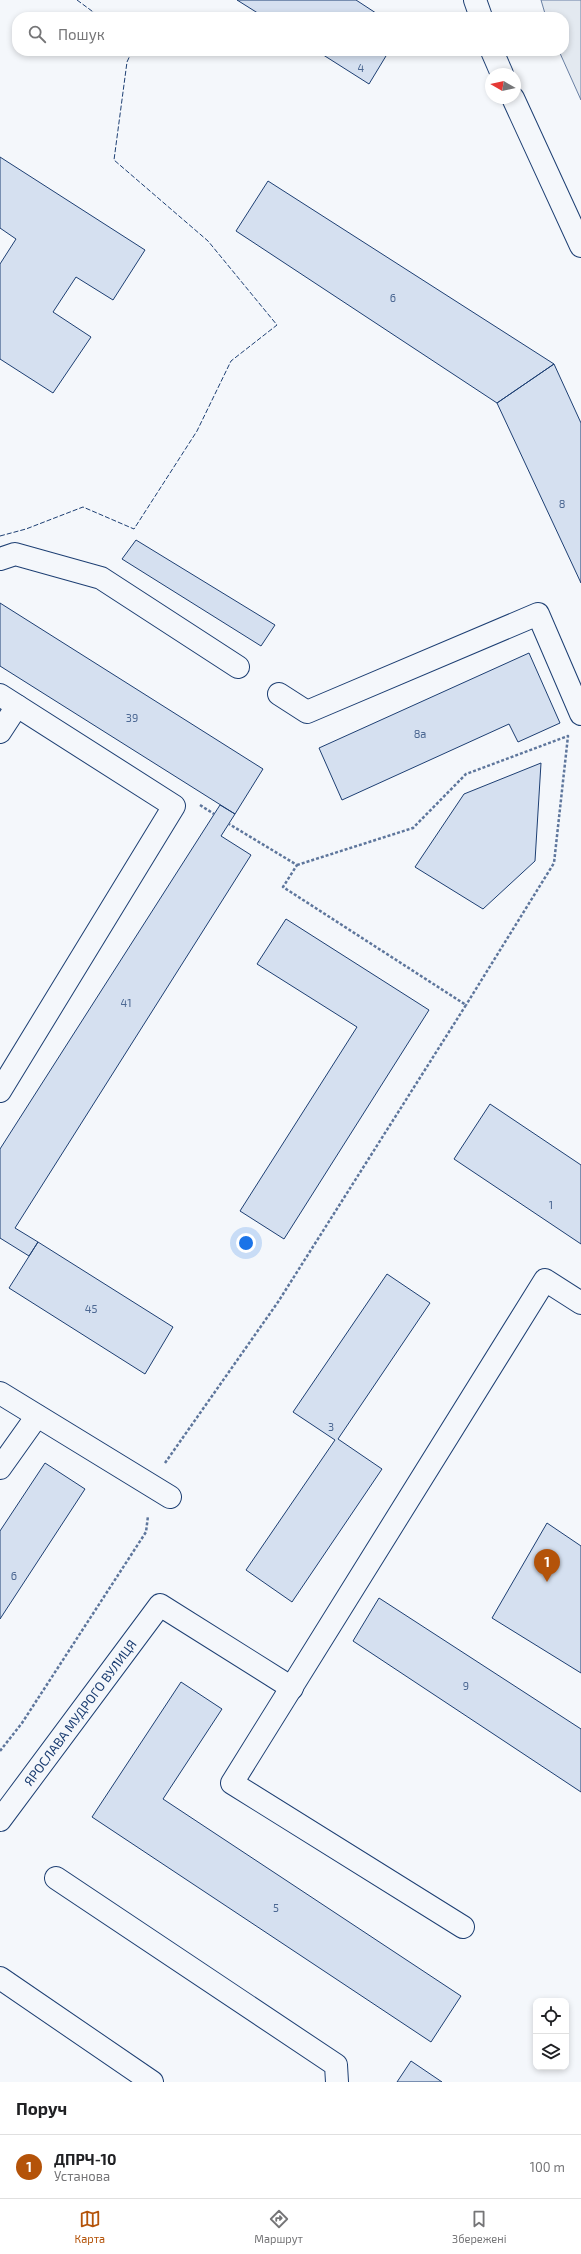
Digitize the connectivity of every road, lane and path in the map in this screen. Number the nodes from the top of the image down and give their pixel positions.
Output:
1 (475, 0) edge
2 (479, 12) edge
3 (494, 56) edge
4 (499, 68) edge
5 (516, 104) edge
6 (581, 246) edge
7 (0, 559) edge
8 (238, 667) dead end
9 (279, 694) dead end
10 (9, 700) edge
11 (581, 714) edge
12 (0, 732) edge
13 (229, 824) dead end
14 (297, 865) junction
15 (466, 1005) junction
16 (0, 1091) edge
17 (581, 1303) edge
18 (0, 1393) edge
19 (38, 1416) junction
20 (0, 1468) edge
21 (151, 1485) junction
22 (170, 1497) dead end
23 (146, 1532) dead end
24 (292, 1688) junction
25 (0, 1751) edge
26 (0, 1820) edge
27 (56, 1878) dead end
28 (463, 1928) dead end
29 (0, 1978) edge
30 (152, 2082) edge
31 (337, 2082) edge

1 - 2 street
3 - 4 street
5 - 6 street
7 - 8 street
9 - 11 street
10 - 12 street
10 - 16 street
13 - 14 path
14 - 15 path
14 - 15 path
15 - 21 path
17 - 24 street
18 - 19 street
19 - 20 street
19 - 21 street
21 - 22 street
23 - 25 path
24 - 26 street, ЯРОСЛАВА МУДРОГО ВУЛИЦЯ
24 - 28 street
27 - 31 street
29 - 30 street

